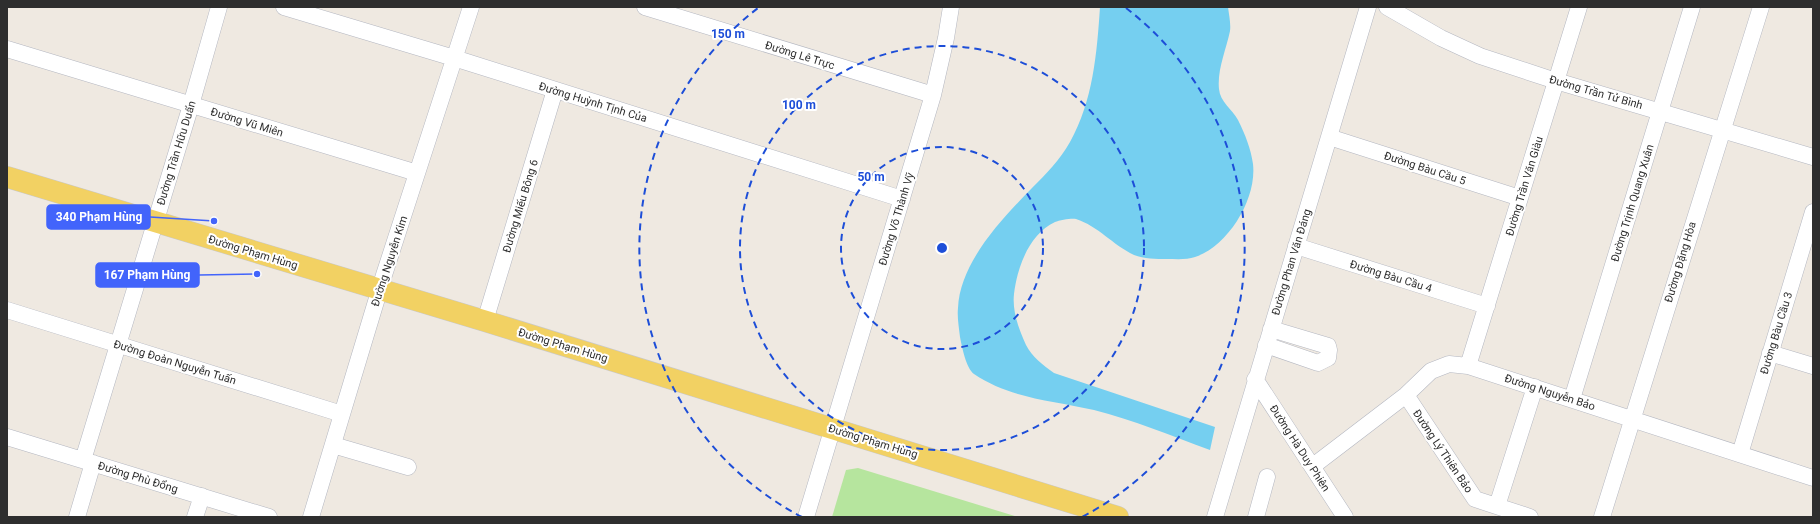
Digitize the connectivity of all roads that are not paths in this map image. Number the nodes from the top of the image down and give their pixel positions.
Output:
1 (219, 7) edge
2 (284, 7) edge
3 (471, 7) edge
4 (645, 7) edge
5 (951, 7) edge
6 (1368, 7) edge
7 (1387, 7) edge
8 (1579, 7) edge
9 (1692, 7) edge
10 (1761, 7) edge
11 (678, 12) edge
12 (7, 49) edge
13 (454, 58) junction
14 (1556, 81) junction
15 (555, 90) junction
16 (933, 95) junction
17 (191, 105) junction
18 (1660, 111) junction
19 (1722, 129) junction
20 (1329, 137) junction
21 (1813, 157) edge
22 (417, 173) junction
23 (7, 177) edge
24 (1520, 198) junction
25 (902, 199) junction
26 (1813, 212) edge
27 (154, 223) junction
28 (1296, 246) junction
29 (380, 289) junction
30 (1486, 306) junction
31 (7, 310) edge
32 (485, 321) junction
33 (1271, 329) junction
34 (118, 344) junction
35 (1266, 345) junction
36 (1770, 353) junction
37 (1468, 366) junction
38 (1813, 366) edge
39 (1256, 379) junction
40 (1535, 387) junction
41 (1406, 395) junction
42 (1572, 399) junction
43 (342, 414) junction
44 (1632, 418) junction
45 (834, 429) junction
46 (7, 437) edge
47 (333, 445) junction
48 (1740, 454) junction
49 (88, 461) junction
50 (1313, 466) junction
51 (408, 467) dead end
52 (1267, 477) dead end
53 (1813, 478) edge
54 (202, 496) junction
55 (1497, 506) junction
56 (77, 517) edge
57 (195, 517) edge
58 (268, 517) edge
59 (311, 517) edge
60 (806, 517) edge
61 (1118, 517) edge
62 (1215, 517) edge
63 (1256, 517) edge
64 (1345, 517) edge
65 (1530, 517) edge
66 (1602, 517) edge

1 - 17 street, Đường Trần Hữu Duẩn
2 - 13 street, Đường Huỳnh Tịnh Của
3 - 13 street, Đường Nguyễn Kim
4 - 11 street, Đường Lê Trực
5 - 16 street, Đường Võ Thành Vỹ
6 - 20 street, Đường Phan Văn Đáng
7 - 14 street, Đường Trần Tử Bình
8 - 14 street, Đường Trần Văn Giàu
9 - 18 street, Đường Trịnh Quang Xuân
10 - 19 street, Đường Đặng Hòa
11 - 16 street, Đường Lê Trực
12 - 17 street, Đường Vũ Miên
13 - 15 street, Đường Huỳnh Tịnh Của
13 - 22 street, Đường Nguyễn Kim
14 - 18 street, Đường Trần Tử Bình
14 - 24 street, Đường Trần Văn Giàu
15 - 25 street, Đường Huỳnh Tịnh Của
15 - 32 street, Đường Miếu Bông 6
16 - 25 street, Đường Võ Thành Vỹ
17 - 22 street, Đường Vũ Miên
17 - 27 street, Đường Trần Hữu Duẩn
18 - 19 street, Đường Trần Tử Bình
18 - 42 street, Đường Trịnh Quang Xuân
19 - 21 street, Đường Trần Tử Bình
19 - 44 street, Đường Đặng Hòa
20 - 24 street, Đường Bàu Cầu 5
20 - 28 street, Đường Phan Văn Đáng
22 - 29 street, Đường Nguyễn Kim
23 - 27 main road, Đường Phạm Hùng
24 - 30 street, Đường Trần Văn Giàu
25 - 45 street, Đường Võ Thành Vỹ
26 - 36 street, Đường Bàu Cầu 3
27 - 29 main road, Đường Phạm Hùng
27 - 34 street, Đường Trần Hữu Duẩn
28 - 30 street, Đường Bàu Cầu 4
28 - 33 street, Đường Phan Văn Đáng
29 - 32 main road, Đường Phạm Hùng
29 - 43 street, Đường Nguyễn Kim
30 - 37 street, Đường Trần Văn Giàu
31 - 34 street, Đường Đoàn Nguyễn Tuấn
32 - 45 main road, Đường Phạm Hùng
33 - 35 street, Đường Phan Văn Đáng
33 - 35 street
34 - 43 street, Đường Đoàn Nguyễn Tuấn
34 - 49 street, Đường Trần Hữu Duẩn
35 - 39 street, Đường Phan Văn Đáng
36 - 38 street
36 - 48 street, Đường Bàu Cầu 3
37 - 40 street, Đường Nguyễn Bảo
37 - 41 street, Đường Nguyễn Bảo
39 - 50 street, Đường Hà Duy Phiên
39 - 62 street, Đường Phan Văn Đáng
40 - 42 street, Đường Nguyễn Bảo
40 - 55 street
41 - 50 street, Đường Nguyễn Bảo
41 - 55 street, Đường Lý Thiên Bảo
42 - 44 street, Đường Nguyễn Bảo
43 - 47 street, Đường Nguyễn Kim
44 - 48 street, Đường Nguyễn Bảo
44 - 66 street, Đường Đặng Hòa
45 - 60 street, Đường Võ Thành Vỹ
45 - 61 main road, Đường Phạm Hùng
46 - 49 street, Đường Phù Đổng
47 - 51 street
47 - 59 street, Đường Nguyễn Kim
48 - 53 street, Đường Nguyễn Bảo
49 - 54 street, Đường Phù Đổng
49 - 56 street, Đường Trần Hữu Duẩn
50 - 64 street, Đường Hà Duy Phiên
52 - 63 street
54 - 57 street
54 - 58 street, Đường Phù Đổng
55 - 65 street, Đường Lý Thiên Bảo

